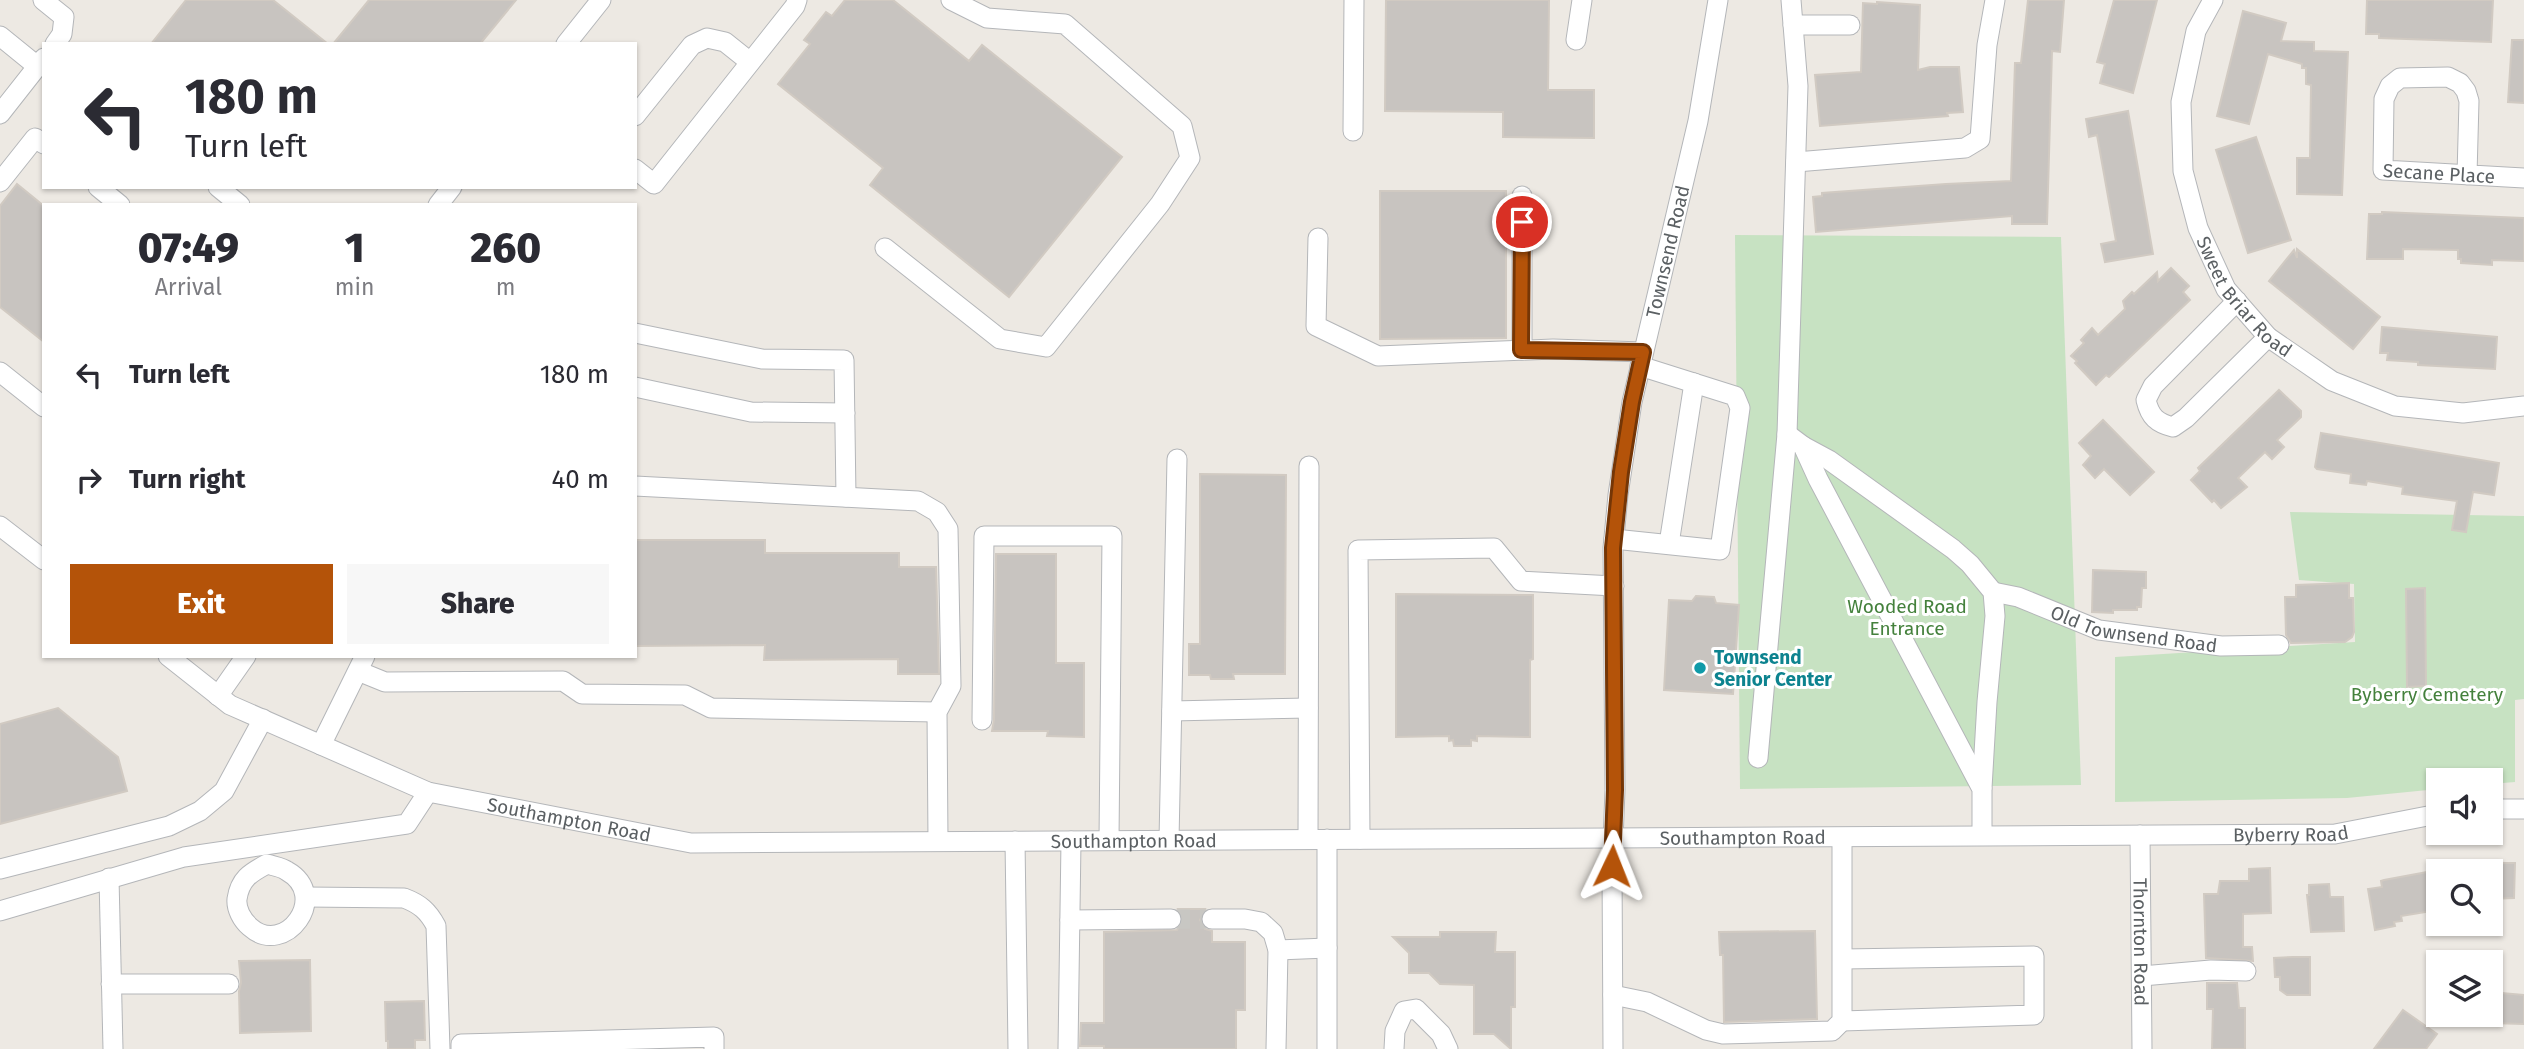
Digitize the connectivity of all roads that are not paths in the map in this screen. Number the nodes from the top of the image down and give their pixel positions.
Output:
1 (43, 0) edge
2 (601, 0) edge
3 (797, 0) edge
4 (951, 0) edge
5 (1354, 0) edge
6 (1582, 0) edge
7 (1717, 0) edge
8 (1791, 0) edge
9 (1995, 0) edge
10 (2213, 0) edge
11 (1793, 24) junction
12 (1850, 25) dead end
13 (0, 36) edge
14 (1576, 40) dead end
15 (56, 42) edge
16 (568, 42) edge
17 (41, 62) edge
18 (750, 62) junction
19 (0, 114) edge
20 (637, 114) edge
21 (1353, 131) dead end
22 (42, 143) edge
23 (1796, 162) junction
24 (637, 171) edge
25 (2467, 175) junction
26 (2524, 178) edge
27 (0, 182) edge
28 (100, 189) edge
29 (220, 189) edge
30 (450, 189) edge
31 (1522, 197) dead end
32 (118, 203) edge
33 (238, 203) edge
34 (440, 203) edge
35 (1318, 238) dead end
36 (885, 247) dead end
37 (2237, 301) junction
38 (637, 333) edge
39 (2268, 337) junction
40 (1521, 350) junction
41 (1642, 359) junction
42 (0, 372) edge
43 (1694, 383) junction
44 (637, 387) edge
45 (42, 405) edge
46 (2524, 406) edge
47 (845, 413) junction
48 (1787, 434) junction
49 (1803, 446) junction
50 (1177, 459) dead end
51 (1309, 466) dead end
52 (637, 486) edge
53 (846, 497) junction
54 (0, 526) edge
55 (1614, 539) junction
56 (1669, 544) junction
57 (42, 558) edge
58 (1614, 586) junction
59 (1993, 592) junction
60 (2279, 645) dead end
61 (170, 658) edge
62 (245, 658) edge
63 (362, 664) edge
64 (218, 696) junction
65 (1308, 708) junction
66 (1172, 711) junction
67 (937, 712) junction
68 (263, 719) junction
69 (982, 720) dead end
70 (321, 745) junction
71 (1758, 758) dead end
72 (1982, 789) junction
73 (428, 792) junction
74 (2524, 808) edge
75 (2503, 809) edge
76 (2426, 816) edge
77 (1982, 835) junction
78 (2140, 835) junction
79 (1613, 837) junction
80 (1842, 838) junction
81 (1317, 839) junction
82 (1360, 839) junction
83 (1109, 840) junction
84 (1169, 840) junction
85 (938, 841) junction
86 (1015, 841) junction
87 (1071, 841) junction
88 (265, 855) junction
89 (0, 869) edge
90 (109, 878) junction
91 (306, 897) junction
92 (0, 911) edge
93 (1171, 919) tunnel mouth
94 (1212, 919) tunnel mouth
95 (1070, 920) junction
96 (1327, 948) junction
97 (1278, 950) junction
98 (1843, 958) junction
99 (2246, 971) dead end
100 (2142, 975) junction
101 (111, 984) junction
102 (229, 984) dead end
103 (1613, 995) junction
104 (1842, 1021) junction
105 (113, 1049) edge
106 (440, 1049) edge
107 (461, 1049) edge
108 (714, 1049) edge
109 (1018, 1049) edge
110 (1068, 1049) edge
111 (1276, 1049) edge
112 (1327, 1049) edge
113 (1394, 1049) edge
114 (1448, 1049) edge
115 (1613, 1049) edge
116 (2142, 1049) edge

1 - 15 street
2 - 16 street
3 - 18 street
4 - 36 street
5 - 21 street
6 - 14 street
7 - 41 street, Townsend Road
8 - 11 street
9 - 23 street
10 - 37 street, Sweet Briar Road
11 - 12 street
11 - 23 street
13 - 17 street
17 - 19 street
18 - 20 street
18 - 24 street
22 - 27 street
23 - 48 street
25 - 25 street, Secane Place
25 - 26 street, Secane Place
28 - 32 street
29 - 33 street
30 - 34 street
31 - 40 street
35 - 40 street
37 - 39 street, Sweet Briar Road
37 - 39 street
38 - 47 street
39 - 46 street, Sweet Briar Road
40 - 41 street
41 - 43 street
41 - 55 street, Townsend Road
42 - 45 street
43 - 56 street
43 - 56 street
44 - 47 street
47 - 53 street
48 - 49 street
48 - 71 street
49 - 59 street
49 - 72 street
50 - 66 street
51 - 65 street
52 - 53 street
53 - 67 street
54 - 57 street
55 - 56 street
55 - 58 street, Townsend Road
58 - 79 street, Townsend Road
58 - 82 street
59 - 60 street, Old Townsend Road
59 - 72 street
61 - 64 street, Southampton Road
62 - 64 street
63 - 67 street
63 - 70 street
64 - 68 street, Southampton Road
65 - 66 street
65 - 81 street
66 - 84 street
67 - 85 street
68 - 70 street, Southampton Road
68 - 89 street
69 - 83 street
70 - 73 street, Southampton Road
72 - 77 street
73 - 85 street, Southampton Road
73 - 88 street
74 - 75 street
76 - 78 street, Byberry Road
77 - 78 street, Southampton Road
77 - 80 street, Southampton Road
78 - 100 street, Thornton Road
79 - 80 street, Southampton Road
79 - 82 street, Southampton Road
79 - 103 street, Townsend Road
80 - 98 street
81 - 82 street, Southampton Road
81 - 84 street, Southampton Road
81 - 96 street
83 - 84 street, Southampton Road
83 - 87 street, Southampton Road
85 - 86 street, Southampton Road
86 - 87 street, Southampton Road
86 - 109 street
87 - 95 street
88 - 90 street
88 - 91 street
88 - 91 street
90 - 92 street
90 - 101 street
91 - 106 street
93 - 95 street
94 - 97 street
95 - 110 street
96 - 97 street
96 - 112 street
97 - 111 street
98 - 104 street
98 - 104 street
99 - 100 street
100 - 116 street, Thornton Road
101 - 102 street
101 - 105 street
103 - 104 street
103 - 115 street, Townsend Road
107 - 108 street
113 - 114 street

